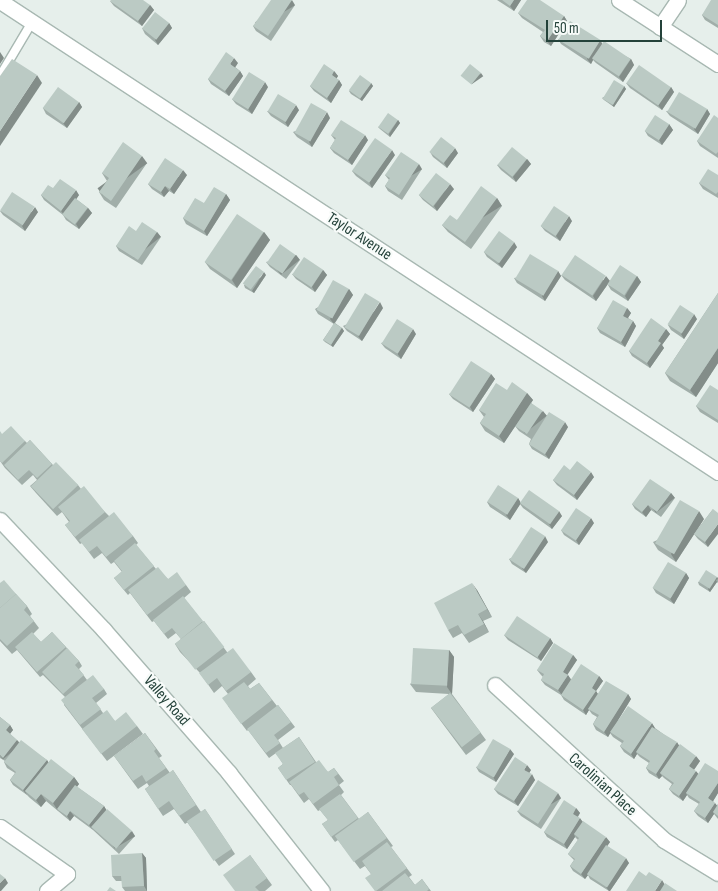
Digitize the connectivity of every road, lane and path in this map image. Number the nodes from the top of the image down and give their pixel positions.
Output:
1 (619, 0) edge
2 (678, 0) edge
3 (0, 1) edge
4 (32, 22) junction
5 (660, 27) junction
6 (718, 64) edge
7 (0, 76) edge
8 (718, 472) edge
9 (0, 520) edge
10 (495, 685) dead end
11 (0, 827) edge
12 (718, 874) edge
13 (47, 891) edge
14 (322, 891) edge

1 - 5 street
2 - 5 street
3 - 4 street, Taylor Avenue
4 - 7 lane
4 - 8 street, Taylor Avenue
5 - 6 street
9 - 14 street, Valley Road
10 - 12 street, Carolinian Place
11 - 13 street

